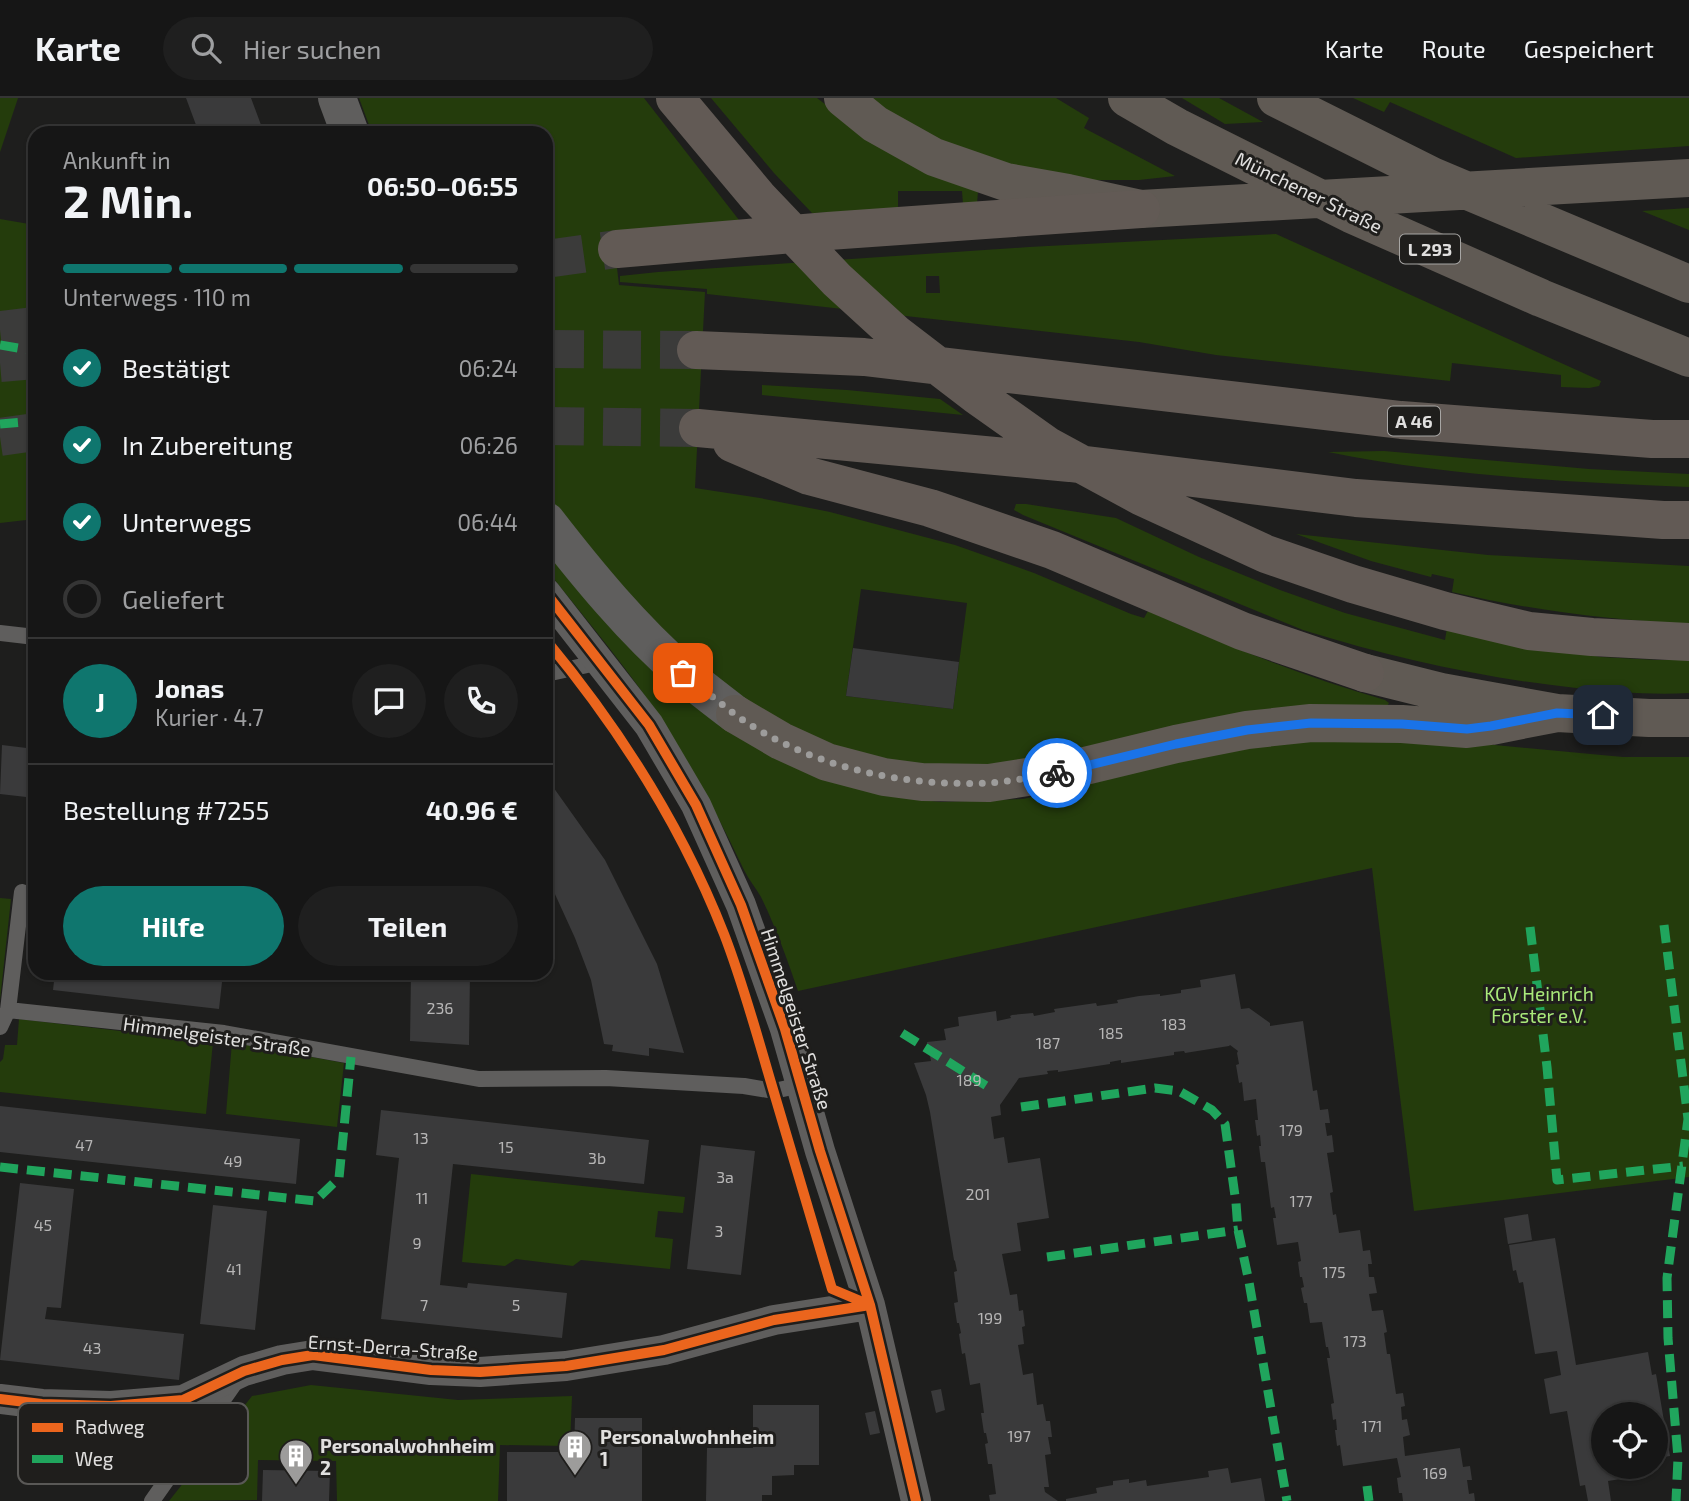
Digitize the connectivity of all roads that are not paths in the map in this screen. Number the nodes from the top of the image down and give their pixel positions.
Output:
1 (337, 98) edge
2 (675, 98) edge
3 (843, 98) edge
4 (1128, 98) edge
5 (1276, 98) edge
6 (347, 126) edge
7 (1689, 178) edge
8 (1141, 209) junction
9 (617, 249) tunnel mouth
10 (1689, 284) edge
11 (696, 349) tunnel mouth
12 (1689, 358) edge
13 (1689, 439) edge
14 (1689, 520) edge
15 (553, 530) edge
16 (553, 602) edge
17 (0, 633) edge
18 (28, 636) edge
19 (1689, 642) edge
20 (601, 662) junction
21 (553, 672) edge
22 (1557, 713) junction
23 (735, 714) joint
24 (1689, 718) edge
25 (22, 892) dead end
26 (8, 1010) junction
27 (0, 1027) edge
28 (801, 1085) junction
29 (870, 1305) junction
30 (244, 1371) junction
31 (0, 1399) edge
32 (34, 1403) edge
33 (147, 1403) edge
34 (221, 1403) edge
35 (164, 1484) edge
36 (152, 1501) edge
37 (916, 1501) edge

1 - 6 street
2 - 19 highway
3 - 8 highway
4 - 12 highway, Münchener Straße / L 293
5 - 10 highway
7 - 8 highway
8 - 9 highway
11 - 13 highway, A 46
14 - 22 highway
15 - 23 street
16 - 20 street, Himmelgeister Straße
17 - 18 lane
20 - 21 lane
20 - 28 street, Himmelgeister Straße
22 - 23 highway
22 - 24 highway
25 - 26 lane
26 - 27 lane
26 - 28 lane, Himmelgeister Straße
28 - 29 street, Himmelgeister Straße
29 - 30 street, Ernst-Derra-Straße
29 - 37 street, Himmelgeister Straße
30 - 33 street, Ernst-Derra-Straße
30 - 34 lane
31 - 32 street, Ernst-Derra-Straße
35 - 36 lane

